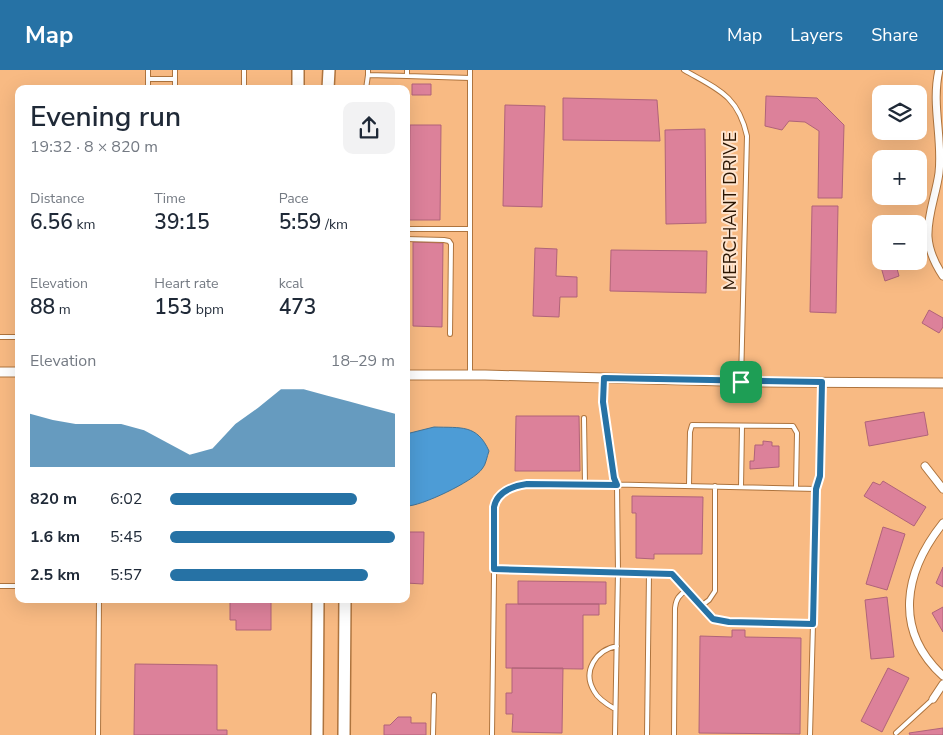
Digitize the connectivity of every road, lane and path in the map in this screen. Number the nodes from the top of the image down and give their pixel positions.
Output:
1 (148, 70) edge
2 (175, 70) edge
3 (244, 70) edge
4 (298, 70) edge
5 (329, 70) edge
6 (407, 70) edge
7 (470, 70) edge
8 (684, 70) edge
9 (939, 70) edge
10 (368, 72) edge
11 (407, 76) junction
12 (470, 78) junction
13 (148, 79) junction
14 (175, 79) junction
15 (148, 85) edge
16 (175, 85) edge
17 (244, 85) edge
18 (298, 85) edge
19 (328, 85) edge
20 (366, 85) edge
21 (941, 173) edge
22 (410, 229) edge
23 (470, 229) junction
24 (410, 239) edge
25 (943, 276) edge
26 (450, 334) dead end
27 (0, 337) edge
28 (15, 337) edge
29 (0, 372) edge
30 (15, 372) edge
31 (410, 375) edge
32 (470, 375) junction
33 (604, 378) junction
34 (741, 382) junction
35 (822, 382) junction
36 (943, 383) edge
37 (584, 418) dead end
38 (742, 426) junction
39 (925, 466) dead end
40 (584, 484) junction
41 (617, 485) junction
42 (689, 485) junction
43 (715, 486) junction
44 (741, 487) junction
45 (796, 488) junction
46 (816, 489) junction
47 (943, 489) edge
48 (943, 523) edge
49 (494, 569) junction
50 (618, 572) junction
51 (648, 573) junction
52 (0, 586) edge
53 (15, 586) edge
54 (686, 590) junction
55 (99, 603) edge
56 (318, 603) edge
57 (345, 603) edge
58 (701, 606) junction
59 (813, 624) junction
60 (617, 646) junction
61 (943, 676) edge
62 (943, 684) edge
63 (434, 695) dead end
64 (933, 699) joint
65 (615, 709) junction
66 (896, 733) dead end
67 (98, 735) edge
68 (317, 735) edge
69 (344, 735) edge
70 (434, 735) edge
71 (492, 735) edge
72 (614, 735) edge
73 (647, 735) edge
74 (674, 735) edge
75 (810, 735) edge

1 - 13 lane
2 - 14 lane
3 - 17 lane
4 - 18 main road
5 - 19 main road
6 - 11 lane
7 - 12 lane
8 - 34 lane, MERCHANT DRIVE
9 - 21 street
10 - 11 lane
10 - 20 lane
11 - 12 lane
12 - 23 lane
13 - 14 lane
13 - 15 lane
14 - 16 lane
21 - 25 street
22 - 23 lane
23 - 32 lane
24 - 26 lane
27 - 28 lane
29 - 30 street
31 - 32 street
32 - 33 street
33 - 34 street
33 - 41 lane
34 - 35 street
35 - 36 street
35 - 46 lane
37 - 40 lane
38 - 42 lane
38 - 44 lane
38 - 45 lane
39 - 47 street
40 - 41 lane
40 - 49 lane
41 - 42 lane
41 - 50 lane
42 - 43 lane
43 - 44 lane
43 - 58 lane
44 - 45 lane
45 - 46 lane
46 - 59 lane
48 - 61 street
49 - 50 lane
49 - 71 lane
50 - 51 lane
50 - 60 lane
51 - 54 lane
51 - 73 lane
52 - 53 lane
54 - 58 lane
54 - 74 lane
55 - 67 lane
56 - 68 main road
57 - 69 main road
58 - 59 lane
59 - 75 lane
60 - 65 lane
60 - 65 lane
62 - 64 street
63 - 70 lane
64 - 66 lane
65 - 72 lane

